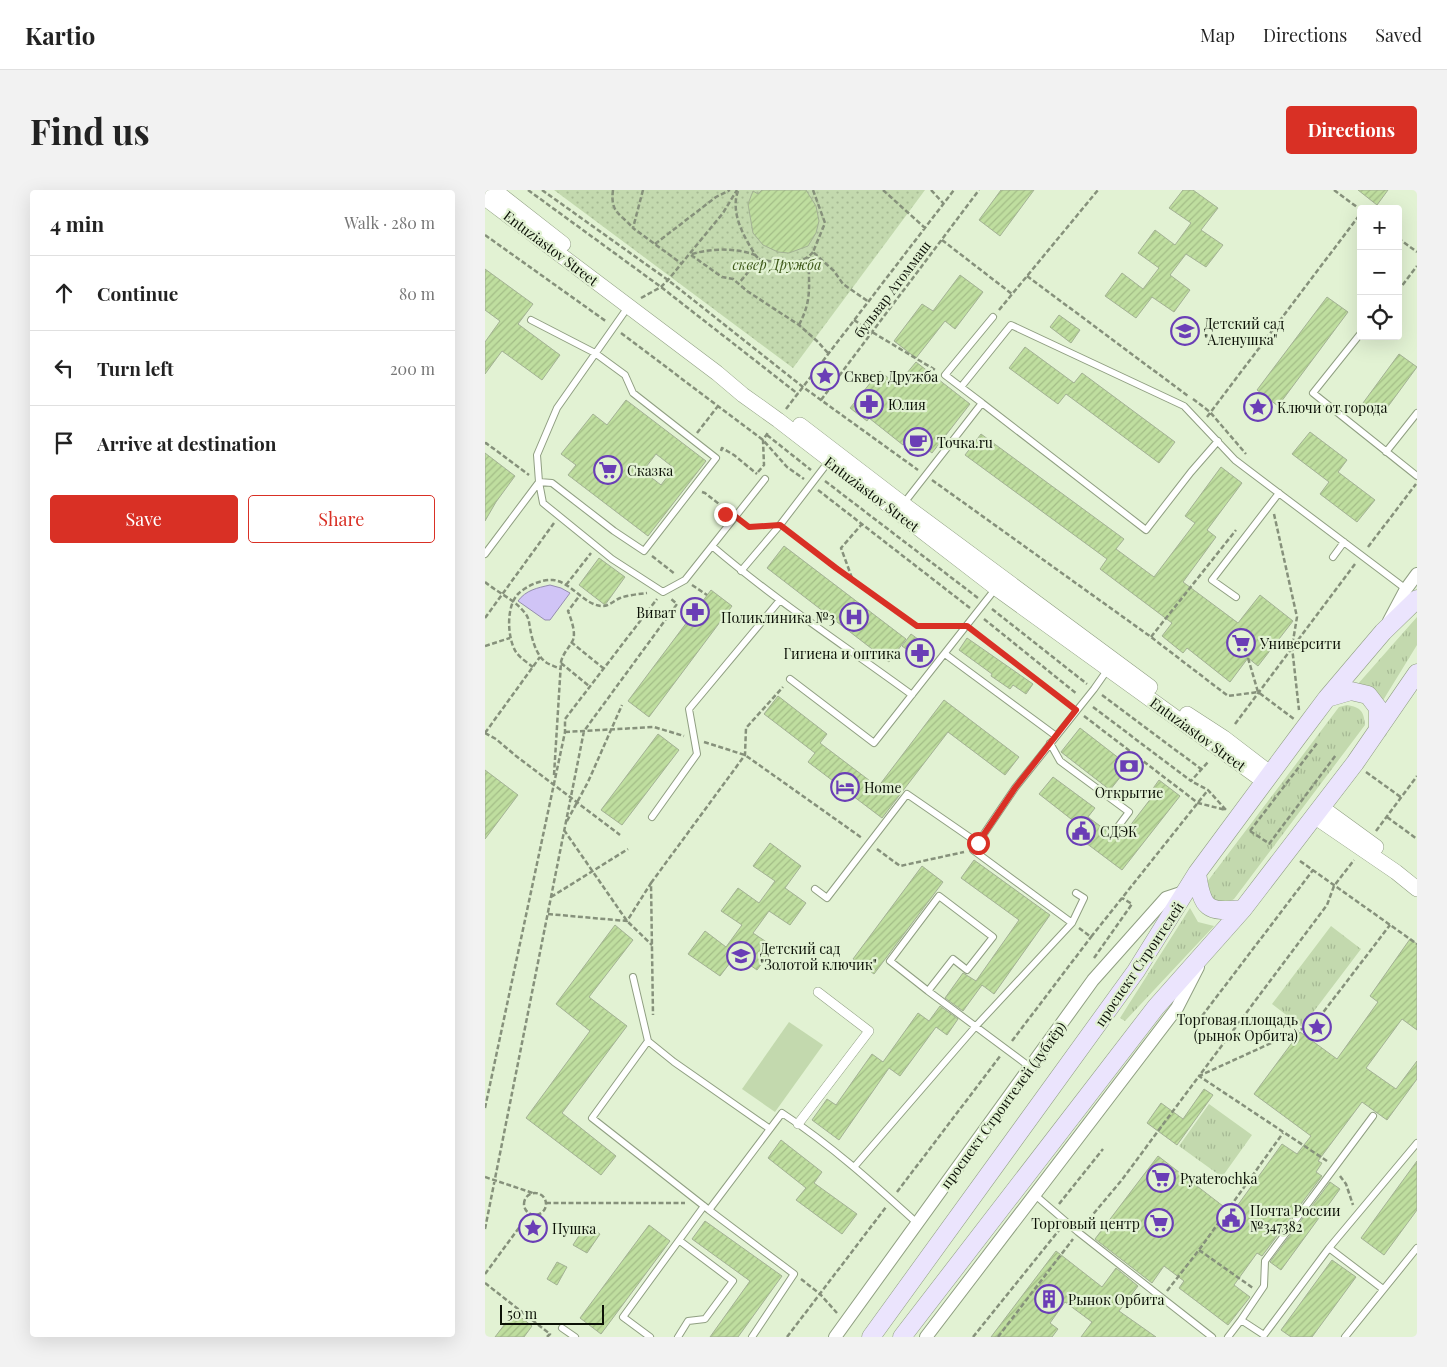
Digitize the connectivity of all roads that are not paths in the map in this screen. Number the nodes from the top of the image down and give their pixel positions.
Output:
1 (494, 190) edge
2 (485, 198) edge
3 (632, 304) junction
4 (993, 317) road end
5 (531, 320) dead end
6 (1357, 338) edge
7 (595, 353) junction
8 (961, 387) junction
9 (982, 403) junction
10 (1417, 413) edge
11 (1218, 441) junction
12 (1386, 452) junction
13 (832, 456) junction
14 (1417, 476) edge
15 (765, 479) dead end
16 (539, 482) junction
17 (1279, 493) junction
18 (903, 504) junction
19 (1344, 542) junction
20 (712, 546) junction
21 (485, 554) edge
22 (1333, 556) dead end
23 (741, 571) junction
24 (1417, 574) edge
25 (996, 588) junction
26 (1411, 594) edge
27 (1236, 597) dead end
28 (780, 600) junction
29 (945, 654) junction
30 (1108, 669) junction
31 (1417, 672) edge
32 (790, 680) road end
33 (912, 694) junction
34 (1327, 698) junction
35 (1378, 730) junction
36 (1056, 736) junction
37 (1050, 743) junction
38 (1268, 778) junction
39 (1318, 811) junction
40 (652, 817) dead end
41 (1117, 828) dead end
42 (978, 843) junction
43 (1197, 873) junction
44 (1417, 878) edge
45 (815, 889) dead end
46 (1417, 889) edge
47 (1187, 891) junction
48 (1076, 893) dead end
49 (1243, 909) junction
50 (1072, 923) junction
51 (1206, 953) junction
52 (633, 977) dead end
53 (928, 991) junction
54 (818, 992) dead end
55 (975, 1026) junction
56 (648, 1041) junction
57 (1030, 1067) junction
58 (1373, 1116) dead end
59 (798, 1124) junction
60 (770, 1129) junction
61 (1417, 1143) edge
62 (1410, 1152) junction
63 (1417, 1157) edge
64 (855, 1166) junction
65 (1035, 1195) junction
66 (706, 1208) junction
67 (917, 1223) junction
68 (680, 1241) junction
69 (1329, 1248) junction
70 (1417, 1248) edge
71 (1383, 1289) junction
72 (1241, 1320) junction
73 (562, 1328) dead end
74 (575, 1337) edge
75 (650, 1337) edge
76 (677, 1337) edge
77 (752, 1337) edge
78 (835, 1337) edge
79 (871, 1337) edge
80 (902, 1337) edge
81 (926, 1337) edge
82 (1212, 1337) edge
83 (1228, 1337) edge
84 (1345, 1337) edge

1 - 3 street
2 - 3 street, Entuziastov Street
3 - 7 lane
3 - 13 street, Entuziastov Street
3 - 13 street
4 - 8 lane
5 - 7 lane
6 - 12 lane
7 - 16 lane
7 - 16 lane
8 - 9 lane
8 - 11 lane
9 - 11 lane
9 - 18 lane
10 - 12 lane
11 - 17 lane
12 - 14 lane
13 - 18 street
13 - 23 lane
13 - 25 street, Entuziastov Street
15 - 20 lane
16 - 20 lane
16 - 21 lane
17 - 19 lane
17 - 27 lane
18 - 38 street
19 - 22 lane
19 - 26 lane
20 - 23 lane
23 - 28 lane
24 - 26 street
25 - 29 lane
25 - 30 street, Entuziastov Street
26 - 34 main road, проспект Строителей
28 - 33 lane
28 - 40 lane
29 - 33 lane
29 - 36 lane
30 - 36 lane
30 - 38 street, Entuziastov Street
31 - 35 main road
32 - 33 lane
34 - 35 main road
34 - 38 main road, проспект Строителей
35 - 39 main road
36 - 37 lane
37 - 41 lane
37 - 42 lane
38 - 43 main road, проспект Строителей
39 - 44 street
39 - 46 street
39 - 49 main road
42 - 45 lane
42 - 50 lane
43 - 47 main road, проспект Строителей
43 - 49 main road
47 - 57 street, проспект Строителей (дублёр)
47 - 79 main road, проспект Строителей
48 - 50 lane
49 - 51 main road
50 - 55 lane
51 - 65 street
51 - 80 main road
52 - 56 lane
53 - 53 lane
53 - 55 lane
54 - 59 street
55 - 57 lane
55 - 64 lane
56 - 60 lane
56 - 66 lane
57 - 67 street, проспект Строителей (дублёр)
58 - 72 lane
59 - 60 lane
59 - 64 lane
60 - 66 lane
61 - 62 lane
62 - 63 lane
62 - 69 lane
64 - 67 lane
65 - 81 street
65 - 82 lane
66 - 68 lane
66 - 77 lane
67 - 78 street, проспект Строителей (дублёр)
68 - 75 lane
68 - 76 lane
69 - 71 lane
69 - 72 lane
70 - 71 lane
71 - 84 lane
72 - 83 lane
73 - 74 lane

